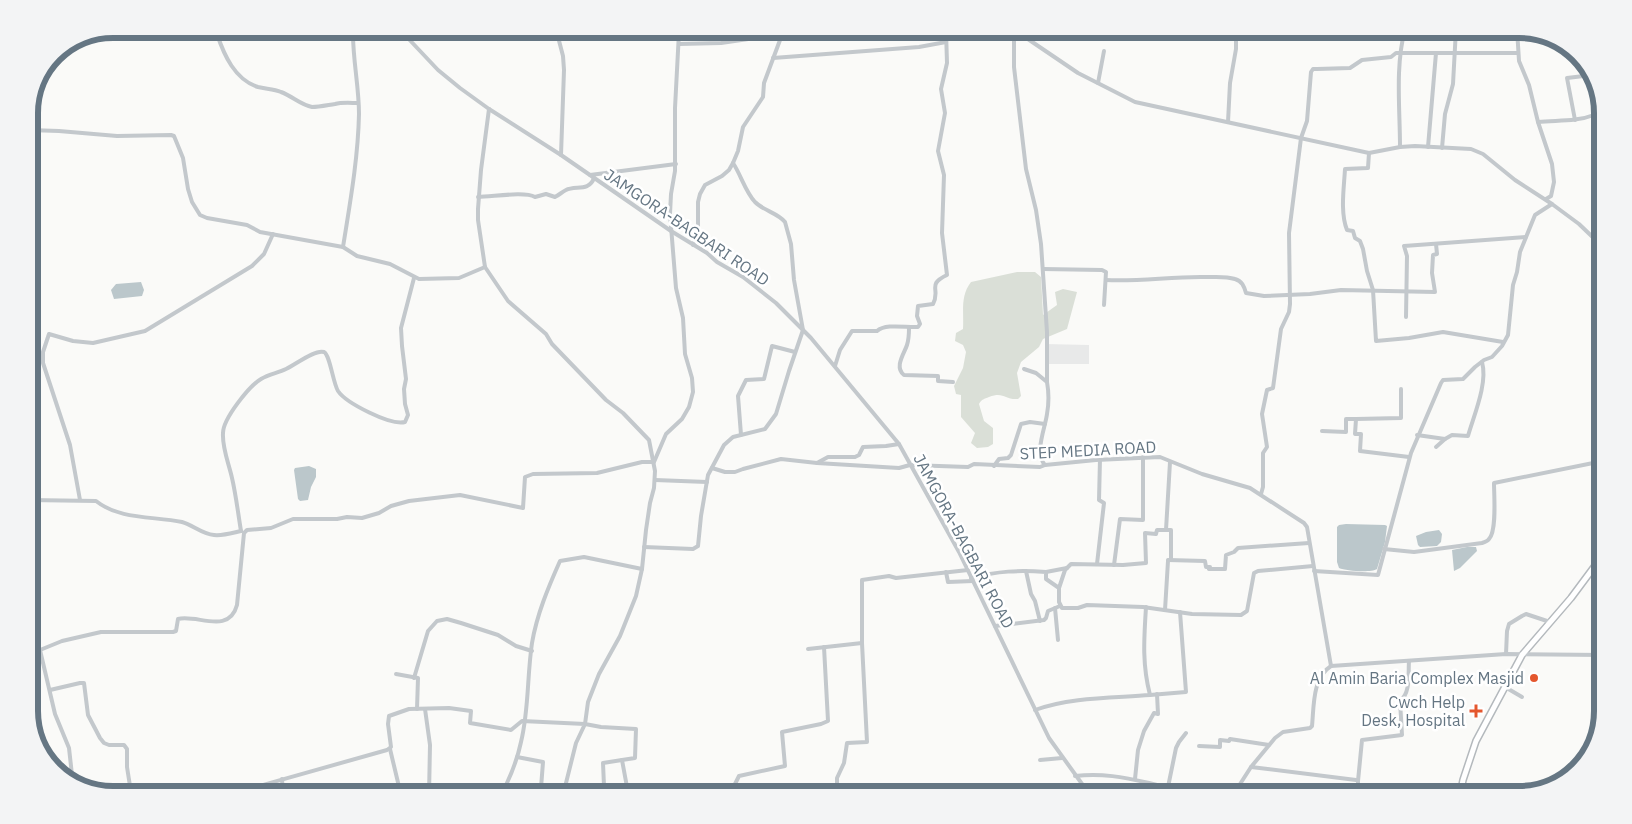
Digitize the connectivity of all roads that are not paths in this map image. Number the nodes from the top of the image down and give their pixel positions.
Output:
1 (218, 38) edge
2 (353, 38) edge
3 (408, 38) edge
4 (558, 38) edge
5 (679, 38) edge
6 (752, 38) edge
7 (781, 38) edge
8 (946, 38) edge
9 (1015, 38) edge
10 (1026, 38) edge
11 (1236, 38) edge
12 (1403, 38) edge
13 (1456, 38) edge
14 (1517, 38) edge
15 (946, 42) junction
16 (679, 44) junction
17 (1104, 51) dead end
18 (1402, 53) junction
19 (1436, 53) junction
20 (1518, 53) junction
21 (1456, 54) junction
22 (774, 58) junction
23 (1585, 76) edge
24 (1098, 83) junction
25 (358, 103) junction
26 (490, 109) junction
27 (1594, 115) edge
28 (1575, 120) junction
29 (1228, 122) junction
30 (1538, 122) junction
31 (38, 130) edge
32 (1301, 138) junction
33 (1400, 147) junction
34 (1428, 147) junction
35 (1442, 148) junction
36 (1369, 153) junction
37 (561, 155) junction
38 (733, 163) junction
39 (676, 164) junction
40 (590, 175) junction
41 (594, 178) junction
42 (478, 198) junction
43 (1546, 199) junction
44 (1552, 204) junction
45 (671, 231) junction
46 (273, 234) junction
47 (1594, 237) edge
48 (1526, 238) junction
49 (1436, 244) junction
50 (693, 245) junction
51 (343, 247) junction
52 (485, 267) junction
53 (1044, 269) junction
54 (414, 278) junction
55 (1106, 280) junction
56 (1373, 290) junction
57 (1406, 292) junction
58 (1290, 295) junction
59 (1104, 305) dead end
60 (1406, 317) dead end
61 (909, 328) junction
62 (803, 330) junction
63 (1503, 342) junction
64 (795, 352) junction
65 (1482, 362) junction
66 (835, 366) junction
67 (1024, 369) dead end
68 (953, 382) dead end
69 (1048, 382) junction
70 (1401, 389) dead end
71 (1356, 419) junction
72 (1045, 424) junction
73 (1322, 431) dead end
74 (742, 435) junction
75 (1417, 435) junction
76 (1445, 439) junction
77 (899, 444) junction
78 (1436, 447) dead end
79 (1143, 457) junction
80 (1409, 457) junction
81 (1100, 459) junction
82 (654, 462) junction
83 (1170, 462) junction
84 (817, 463) junction
85 (1594, 463) edge
86 (910, 465) junction
87 (1045, 465) junction
88 (994, 466) junction
89 (712, 468) junction
90 (655, 480) junction
91 (707, 482) junction
92 (1261, 494) junction
93 (38, 500) edge
94 (80, 500) junction
95 (1166, 530) junction
96 (243, 531) junction
97 (1309, 543) junction
98 (644, 547) junction
99 (1384, 549) junction
100 (1168, 560) junction
101 (1097, 564) junction
102 (1114, 565) junction
103 (1594, 567) edge
104 (1067, 568) junction
105 (642, 569) junction
106 (1313, 569) junction
107 (968, 570) junction
108 (1026, 570) junction
109 (946, 572) junction
110 (1046, 572) junction
111 (972, 579) junction
112 (1059, 588) junction
113 (1060, 606) junction
114 (1055, 608) junction
115 (1146, 608) junction
116 (1165, 610) junction
117 (1180, 612) junction
118 (1040, 620) junction
119 (1550, 622) junction
120 (995, 626) junction
121 (1058, 640) dead end
122 (862, 643) junction
123 (824, 647) junction
124 (808, 649) dead end
125 (40, 650) joint
126 (532, 650) junction
127 (1506, 654) junction
128 (1594, 654) edge
129 (1522, 655) junction
130 (1408, 661) junction
131 (1331, 666) junction
132 (396, 674) dead end
133 (414, 678) junction
134 (1505, 687) junction
135 (50, 690) junction
136 (1157, 694) junction
137 (1150, 695) junction
138 (1522, 697) dead end
139 (417, 709) junction
140 (425, 709) junction
141 (1035, 710) junction
142 (525, 722) junction
143 (585, 724) junction
144 (1186, 733) dead end
145 (1270, 745) junction
146 (1199, 746) dead end
147 (390, 748) junction
148 (517, 757) junction
149 (1062, 758) junction
150 (622, 760) junction
151 (1040, 760) dead end
152 (1251, 767) junction
153 (72, 775) edge
154 (1075, 776) junction
155 (1136, 779) junction
156 (282, 780) junction
157 (1358, 781) junction
158 (129, 786) edge
159 (260, 786) edge
160 (282, 786) edge
161 (399, 786) edge
162 (429, 786) edge
163 (506, 786) edge
164 (541, 786) edge
165 (565, 786) edge
166 (604, 786) edge
167 (627, 786) edge
168 (735, 786) edge
169 (837, 786) edge
170 (1083, 786) edge
171 (1164, 786) edge
172 (1168, 786) edge
173 (1239, 786) edge
174 (1358, 786) edge
175 (1462, 786) edge

1 - 25 street
2 - 25 street
3 - 26 street, JAMGORA-BAGBARI ROAD
4 - 37 street
5 - 16 street
6 - 16 street
7 - 22 street
8 - 15 street
9 - 53 street
10 - 24 street
11 - 29 street
12 - 18 street
13 - 21 street
14 - 20 street
15 - 22 street
15 - 61 street
16 - 39 street
17 - 24 street
18 - 19 street
18 - 32 street
18 - 33 street
19 - 21 street
19 - 34 street
20 - 21 street
20 - 30 street
21 - 35 street
22 - 38 street
23 - 28 street
24 - 29 street
25 - 51 street
26 - 37 street, JAMGORA-BAGBARI ROAD
26 - 42 street
27 - 28 street
28 - 30 street
29 - 32 street
30 - 43 street
31 - 46 street
32 - 36 street
32 - 58 street
33 - 34 street
33 - 36 street
34 - 35 street
35 - 43 street
36 - 56 street
37 - 40 street, JAMGORA-BAGBARI ROAD
38 - 50 street
38 - 62 street
39 - 40 street
39 - 45 street
40 - 41 street, JAMGORA-BAGBARI ROAD
41 - 42 street
41 - 45 street, JAMGORA-BAGBARI ROAD
42 - 52 street
43 - 44 street
44 - 47 street
44 - 48 street
45 - 50 street, JAMGORA-BAGBARI ROAD
45 - 82 street
46 - 51 street
46 - 94 street
48 - 49 street
48 - 63 street
49 - 57 street
49 - 57 street
50 - 62 street, JAMGORA-BAGBARI ROAD
51 - 54 street
52 - 54 street
52 - 82 street
53 - 55 street
53 - 69 street
54 - 96 street
55 - 58 street
55 - 59 street
56 - 57 street
56 - 58 street
56 - 63 street
57 - 60 street
58 - 92 street
61 - 66 street
61 - 68 street
62 - 64 street
62 - 66 street, JAMGORA-BAGBARI ROAD
63 - 65 street
64 - 74 street
64 - 74 street
65 - 75 street
65 - 76 street
66 - 77 street, JAMGORA-BAGBARI ROAD
67 - 69 street
69 - 72 street
70 - 71 street
71 - 73 street
71 - 80 street
72 - 87 street
72 - 88 street
74 - 89 street
75 - 76 street
75 - 80 street
76 - 78 street
77 - 84 street
77 - 86 street, JAMGORA-BAGBARI ROAD
79 - 81 street, STEP MEDIA ROAD
79 - 83 street, STEP MEDIA ROAD
79 - 102 street
80 - 99 street
81 - 87 street, STEP MEDIA ROAD
81 - 101 street
82 - 90 street
82 - 96 street
83 - 92 street, STEP MEDIA ROAD
83 - 95 street
84 - 86 street, STEP MEDIA ROAD
84 - 89 street, STEP MEDIA ROAD
85 - 99 street
86 - 88 street, STEP MEDIA ROAD
86 - 107 street, JAMGORA-BAGBARI ROAD
87 - 88 street, STEP MEDIA ROAD
89 - 91 street
90 - 91 street
90 - 98 street
91 - 98 street
92 - 97 street, STEP MEDIA ROAD
93 - 94 street
94 - 96 street
95 - 100 street
95 - 102 street
96 - 125 street
97 - 100 street
97 - 106 street, STEP MEDIA ROAD
98 - 105 street
99 - 106 street
100 - 116 street
101 - 102 street
101 - 104 street
103 - 119 highway
104 - 110 street
104 - 112 street
105 - 126 street
105 - 143 street
106 - 117 street
106 - 131 street, STEP MEDIA ROAD
107 - 109 street
107 - 111 street, JAMGORA-BAGBARI ROAD
108 - 110 street
108 - 111 street
108 - 118 street
109 - 111 street
109 - 122 street
110 - 112 street
111 - 120 street, JAMGORA-BAGBARI ROAD
112 - 113 street
113 - 114 street
113 - 115 street
114 - 118 street
114 - 121 street
115 - 116 street
115 - 137 street
116 - 117 street
117 - 136 street
118 - 120 street
119 - 127 street
119 - 129 highway
120 - 141 street, JAMGORA-BAGBARI ROAD
122 - 123 street
122 - 169 street
123 - 124 street
123 - 168 street
125 - 135 street
126 - 133 street
126 - 142 street
127 - 129 street
127 - 130 street
128 - 129 street
129 - 134 highway
130 - 131 street
130 - 157 street
131 - 145 street
132 - 133 street
133 - 139 street
134 - 138 street
134 - 175 highway
135 - 153 street
135 - 158 street
136 - 137 street
136 - 155 street
137 - 141 street
139 - 140 street
139 - 147 street
140 - 142 street
140 - 162 street
141 - 149 street, JAMGORA-BAGBARI ROAD
142 - 143 street
142 - 148 street
143 - 150 street
143 - 165 street
144 - 172 street
145 - 146 street
145 - 152 street
147 - 156 street
147 - 161 street
148 - 163 street
148 - 164 street
149 - 151 street
149 - 154 street, JAMGORA-BAGBARI ROAD
150 - 166 street
150 - 167 street
152 - 157 street
152 - 173 street
154 - 155 street
154 - 170 street, JAMGORA-BAGBARI ROAD
155 - 171 street
156 - 159 street
156 - 160 street
157 - 174 street

